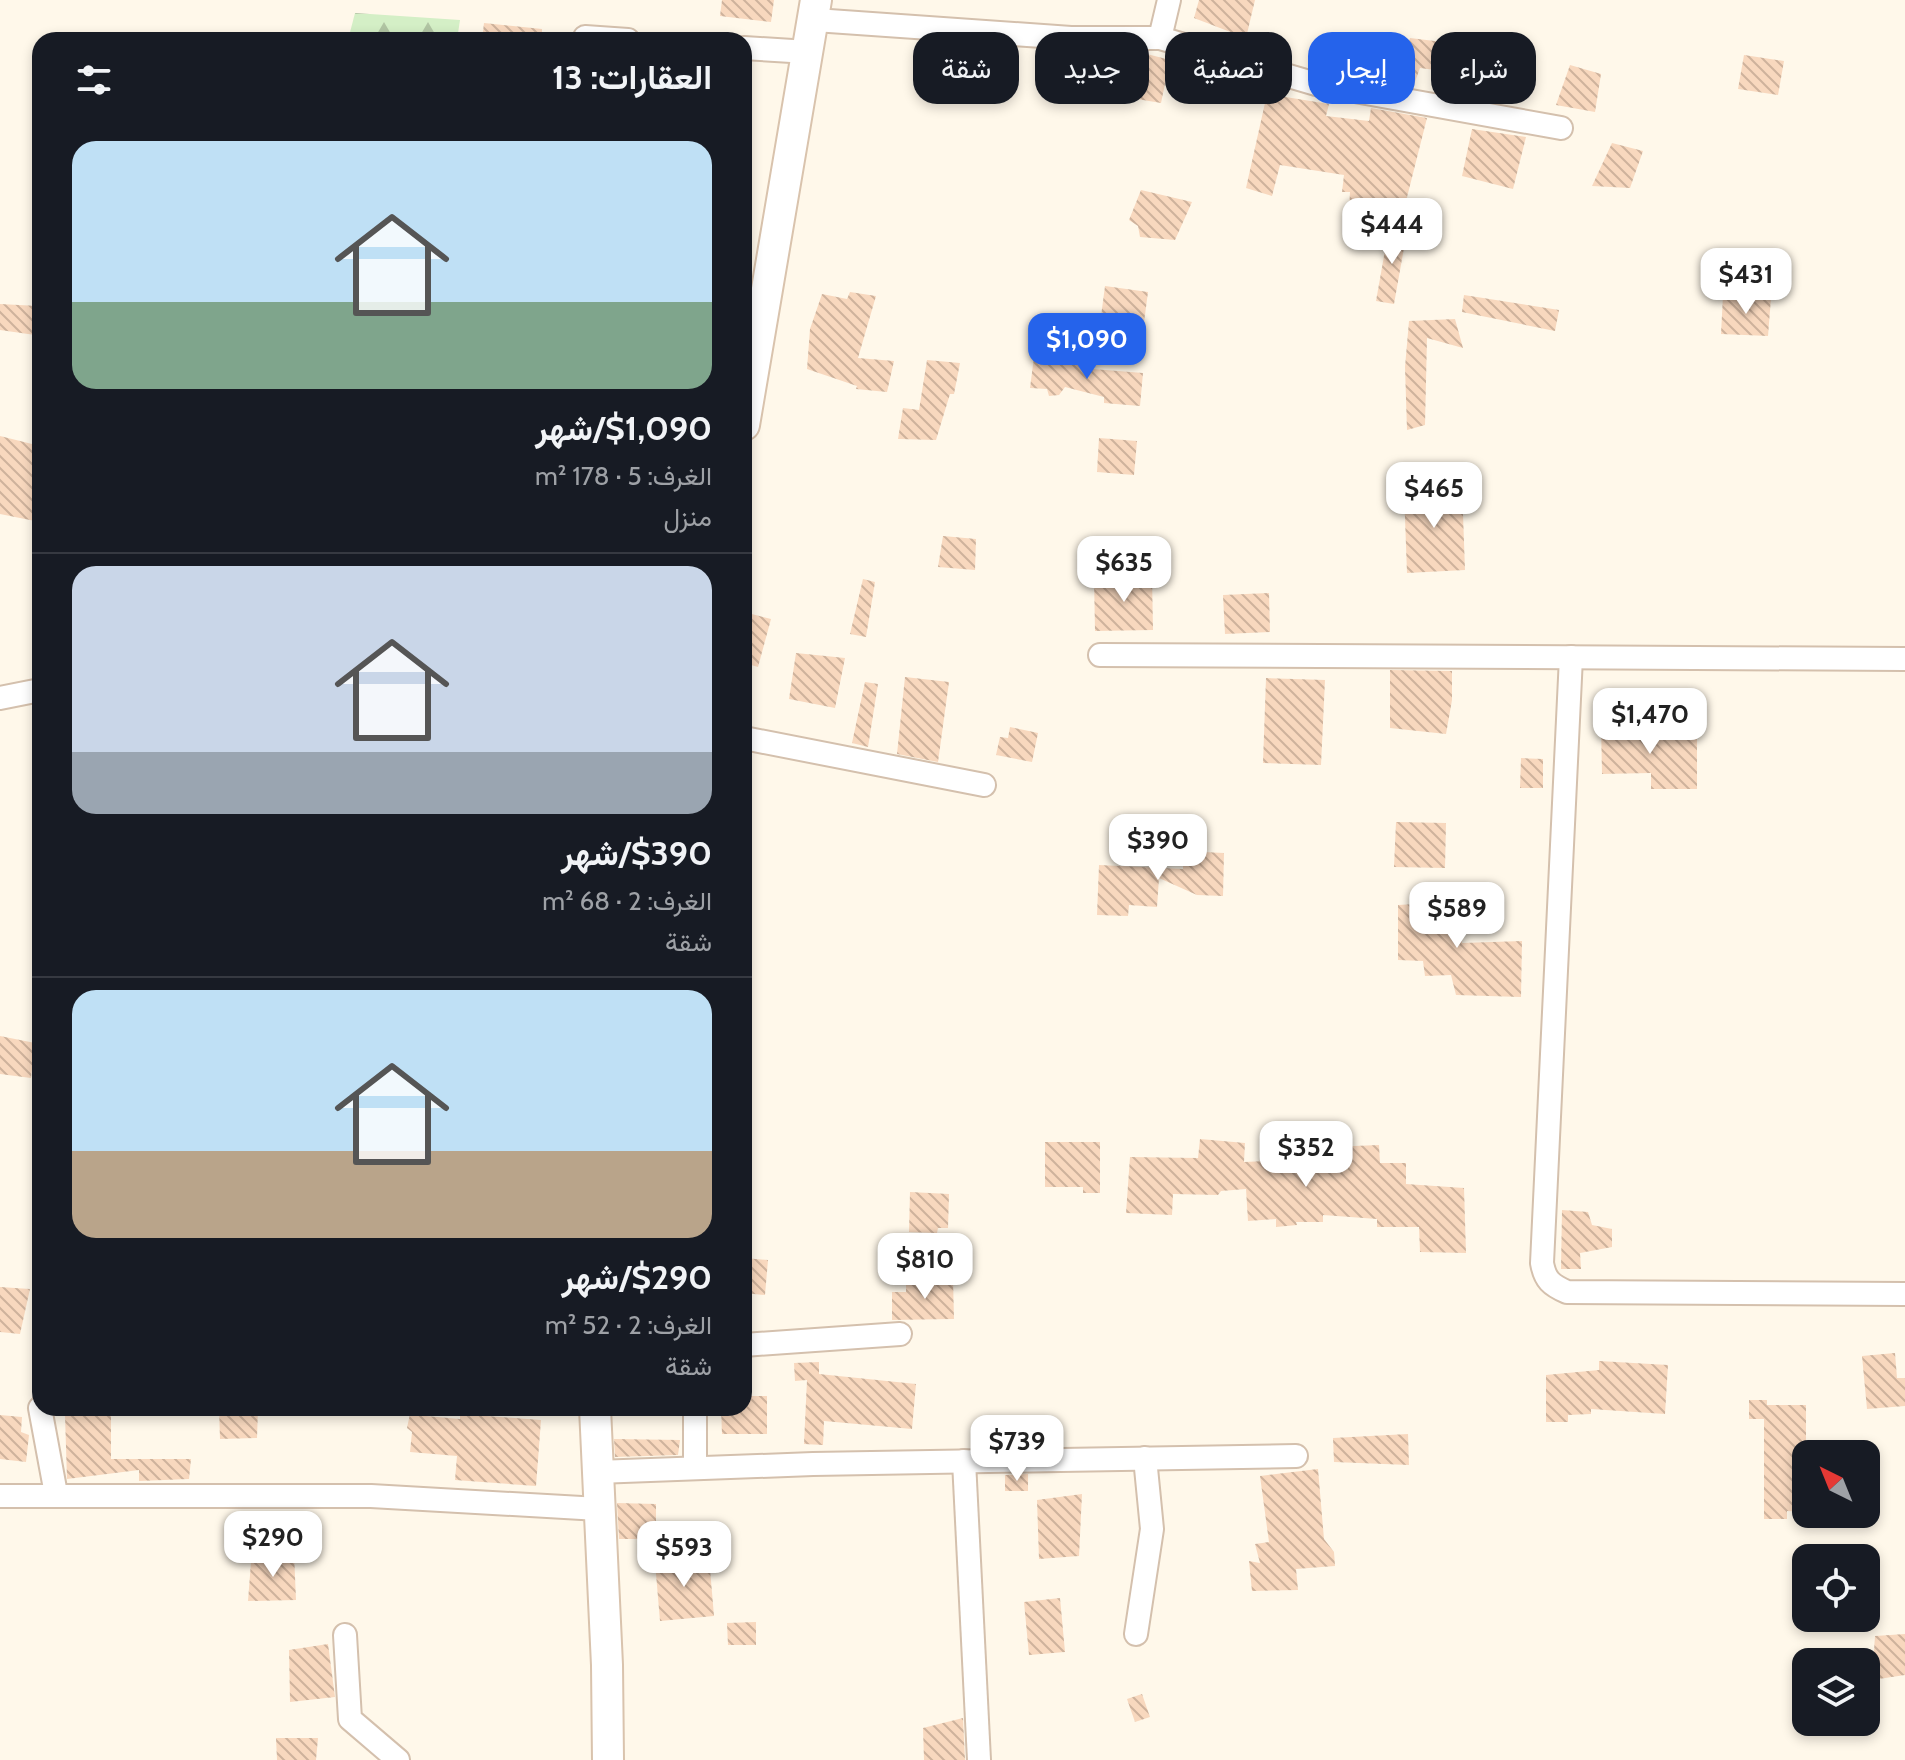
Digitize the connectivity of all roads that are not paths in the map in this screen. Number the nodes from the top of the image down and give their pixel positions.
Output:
1 (1169, 0) edge
2 (815, 10) edge
3 (1160, 38) junction
4 (752, 48) edge
5 (808, 52) junction
6 (1561, 128) dead end
7 (752, 378) edge
8 (1100, 655) dead end
9 (1571, 657) junction
10 (1905, 659) edge
11 (32, 692) edge
12 (0, 698) edge
13 (752, 740) edge
14 (984, 785) dead end
15 (1905, 1294) edge
16 (900, 1334) dead end
17 (752, 1344) edge
18 (41, 1416) edge
19 (595, 1416) edge
20 (695, 1416) edge
21 (1296, 1456) dead end
22 (1145, 1458) junction
23 (964, 1461) junction
24 (695, 1468) junction
25 (597, 1472) junction
26 (56, 1494) junction
27 (0, 1496) edge
28 (599, 1509) junction
29 (1136, 1634) dead end
30 (345, 1635) dead end
31 (398, 1760) edge
32 (608, 1760) edge
33 (979, 1760) edge

1 - 3 street
2 - 3 street
2 - 5 street
3 - 6 street
4 - 5 street
5 - 7 street
8 - 9 street
9 - 10 street
9 - 15 street
11 - 12 street
13 - 14 street
16 - 17 street
18 - 26 street
19 - 25 street
20 - 24 street
21 - 22 street
22 - 23 street
22 - 29 street
23 - 24 street
23 - 33 street
24 - 25 street
25 - 28 street
26 - 27 street
26 - 28 street
28 - 32 street
30 - 31 street

